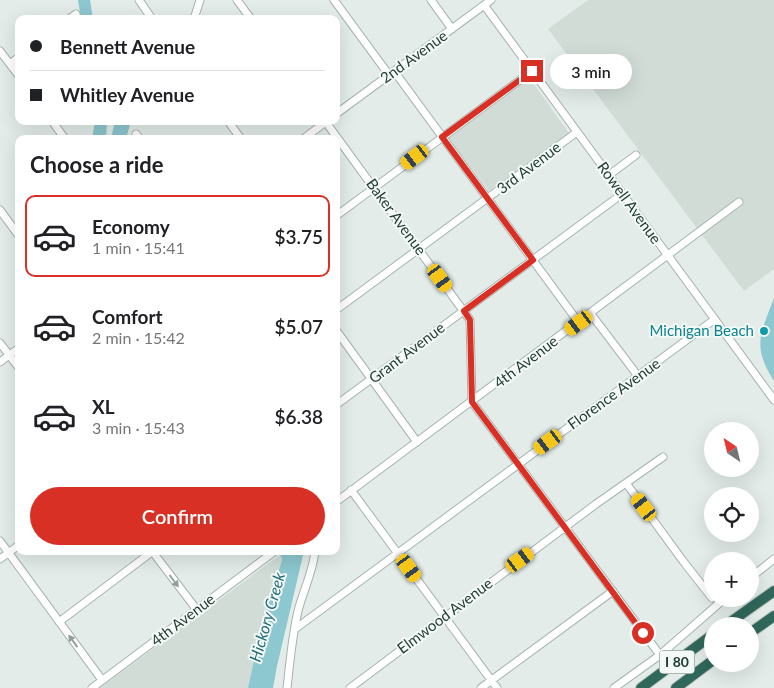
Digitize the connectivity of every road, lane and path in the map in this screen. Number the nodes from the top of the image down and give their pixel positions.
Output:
1 (138, 0) edge
2 (200, 0) edge
3 (237, 0) edge
4 (334, 0) edge
5 (431, 0) edge
6 (491, 0) edge
7 (484, 5) junction
8 (149, 15) edge
9 (195, 15) edge
10 (247, 15) edge
11 (452, 29) junction
12 (0, 51) edge
13 (15, 60) edge
14 (10, 64) junction
15 (15, 71) edge
16 (532, 71) junction
17 (392, 73) junction
18 (340, 111) edge
19 (321, 125) edge
20 (577, 132) junction
21 (308, 135) edge
22 (442, 137) junction
23 (340, 140) edge
24 (636, 155) dead end
25 (609, 175) junction
26 (375, 187) junction
27 (622, 194) junction
28 (487, 199) junction
29 (739, 202) dead end
30 (0, 210) edge
31 (340, 213) edge
32 (15, 231) edge
33 (419, 249) junction
34 (668, 256) junction
35 (533, 260) junction
36 (340, 307) edge
37 (464, 311) junction
38 (591, 314) junction
39 (715, 319) junction
40 (579, 323) junction
41 (340, 335) edge
42 (0, 342) edge
43 (15, 351) edge
44 (10, 355) junction
45 (0, 362) edge
46 (15, 362) edge
47 (638, 376) junction
48 (372, 379) junction
49 (774, 400) edge
50 (340, 402) edge
51 (472, 402) junction
52 (417, 442) junction
53 (664, 457) dead end
54 (518, 464) junction
55 (626, 482) junction
56 (351, 490) junction
57 (340, 499) edge
58 (566, 527) junction
59 (0, 541) edge
60 (15, 548) edge
61 (9, 553) junction
62 (398, 553) junction
63 (148, 555) edge
64 (156, 555) edge
65 (270, 555) edge
66 (314, 555) edge
67 (0, 559) edge
68 (774, 559) edge
69 (759, 571) edge
70 (704, 587) edge
71 (613, 591) junction
72 (774, 591) edge
73 (707, 607) edge
74 (197, 610) junction
75 (774, 616) edge
76 (444, 617) junction
77 (738, 617) edge
78 (59, 622) junction
79 (759, 627) edge
80 (295, 629) junction
81 (704, 641) edge
82 (660, 655) junction
83 (704, 667) edge
84 (102, 680) junction
85 (491, 680) junction
86 (92, 688) edge
87 (287, 688) edge
88 (350, 688) edge
89 (481, 688) edge
90 (497, 688) edge
91 (614, 688) edge
92 (641, 688) edge
93 (676, 688) edge

1 - 8 street
2 - 9 street
3 - 10 street
4 - 17 street
5 - 11 street
6 - 7 street, 2nd Avenue
7 - 11 street, 2nd Avenue
7 - 16 street, Rowell Avenue
11 - 17 street, 2nd Avenue
12 - 14 street
13 - 14 street
14 - 15 street
16 - 20 street, Rowell Avenue
16 - 22 street
17 - 18 street, 2nd Avenue
17 - 22 street
19 - 21 street
20 - 25 street, Rowell Avenue
20 - 28 street, 3rd Avenue
22 - 26 street
22 - 28 street
23 - 26 street, Baker Avenue
24 - 25 street
25 - 27 street, Rowell Avenue
26 - 31 street
26 - 33 street, Baker Avenue
27 - 34 street, Rowell Avenue
27 - 35 street, Grant Avenue
28 - 33 street, 3rd Avenue
28 - 35 street
29 - 34 street, 4th Avenue
30 - 32 street
33 - 36 street, 3rd Avenue
33 - 37 street, Baker Avenue
34 - 38 street, 4th Avenue
34 - 39 street, Rowell Avenue
35 - 37 street, Grant Avenue
35 - 40 street
37 - 48 street, Grant Avenue
37 - 51 street, Baker Avenue
38 - 40 street, 4th Avenue
38 - 47 street
39 - 47 street, Florence Avenue
39 - 49 street, Rowell Avenue
40 - 51 street, 4th Avenue
41 - 48 street
42 - 44 street
43 - 44 street
44 - 45 street
44 - 46 street
47 - 54 street, Florence Avenue
48 - 50 street, Grant Avenue
48 - 52 street
51 - 52 street, 4th Avenue
51 - 54 street
52 - 56 street, 4th Avenue
53 - 55 street, Elmwood Avenue
54 - 58 street
54 - 62 street, Florence Avenue
55 - 58 street, Elmwood Avenue
55 - 70 street
56 - 57 street, 4th Avenue
56 - 62 street
58 - 71 street
58 - 76 street, Elmwood Avenue
59 - 61 street
60 - 61 street
61 - 67 street
61 - 78 street
62 - 76 street
62 - 80 street, Florence Avenue
63 - 78 street
64 -> 74 street
65 - 74 street, 4th Avenue
66 - 80 street
68 - 69 street
71 - 82 street
71 - 85 street
72 - 77 highway
73 - 82 street
74 - 84 street, 4th Avenue
75 - 79 highway
76 - 85 street
76 - 88 street, Elmwood Avenue
84 -> 78 street
80 - 87 street
81 - 92 highway, I 80
82 - 91 street
83 - 93 highway, I 80
84 - 86 street, 4th Avenue
85 - 89 street
85 - 90 street

